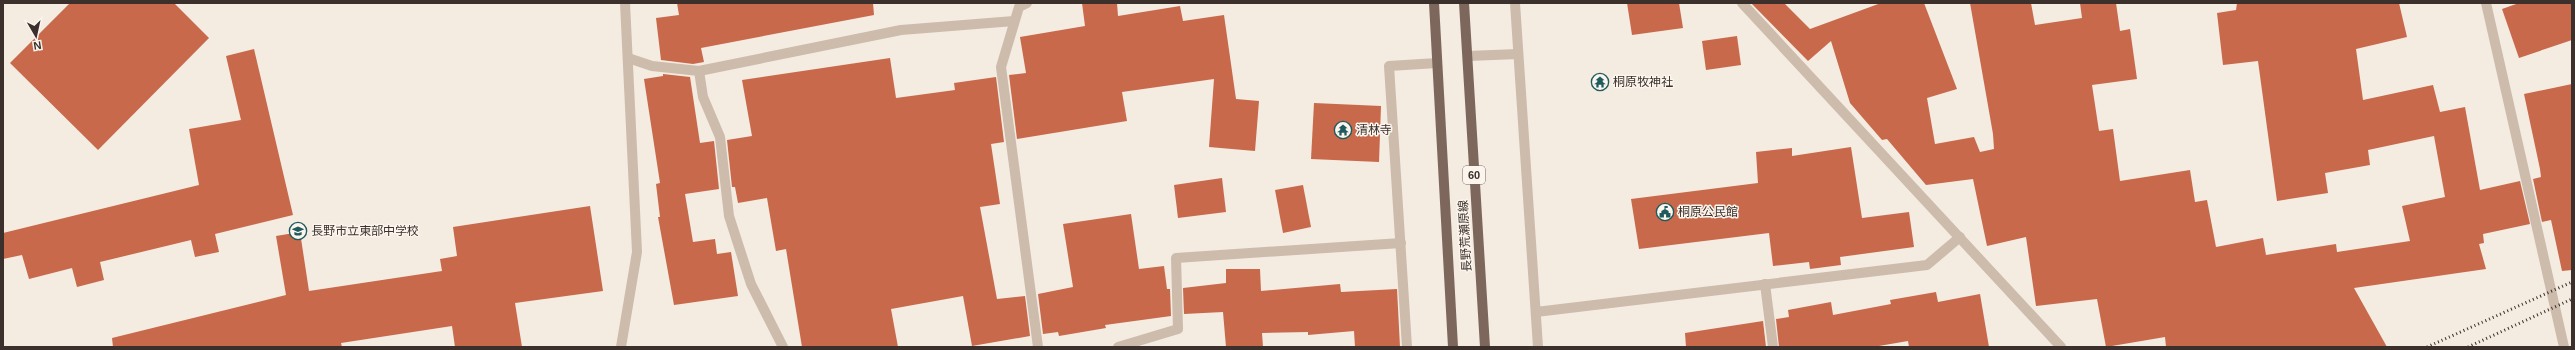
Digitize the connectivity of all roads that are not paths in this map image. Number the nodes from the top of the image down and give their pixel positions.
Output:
1 (625, 3) edge
2 (1027, 3) edge
3 (1434, 3) edge
4 (1464, 3) edge
5 (1515, 3) edge
6 (1742, 3) edge
7 (2486, 3) edge
8 (1014, 21) junction
9 (1518, 54) junction
10 (1468, 56) junction
11 (628, 58) junction
12 (1437, 63) junction
13 (699, 71) junction
14 (1960, 237) junction
15 (1401, 243) junction
16 (1765, 284) junction
17 (1536, 312) junction
18 (621, 347) edge
19 (783, 347) edge
20 (1038, 347) edge
21 (1118, 347) edge
22 (1407, 347) edge
23 (1453, 347) edge
24 (1485, 347) edge
25 (1538, 347) edge
26 (1773, 347) edge
27 (2061, 347) edge
28 (2564, 347) edge

1 - 11 street
2 - 8 street
3 - 12 main road, 長野荒瀬原線
4 - 10 main road, 長野荒瀬原線 / 60
5 - 9 street
6 - 14 street
7 - 28 street
8 - 13 street
8 - 20 street
9 - 10 street
9 - 17 street
10 - 24 main road, 長野荒瀬原線 / 60
11 - 13 street
11 - 18 street
12 - 15 street
12 - 23 main road, 長野荒瀬原線
13 - 19 street
14 - 16 street
14 - 27 street
15 - 21 street
15 - 22 street
16 - 17 street
16 - 26 street
17 - 25 street

